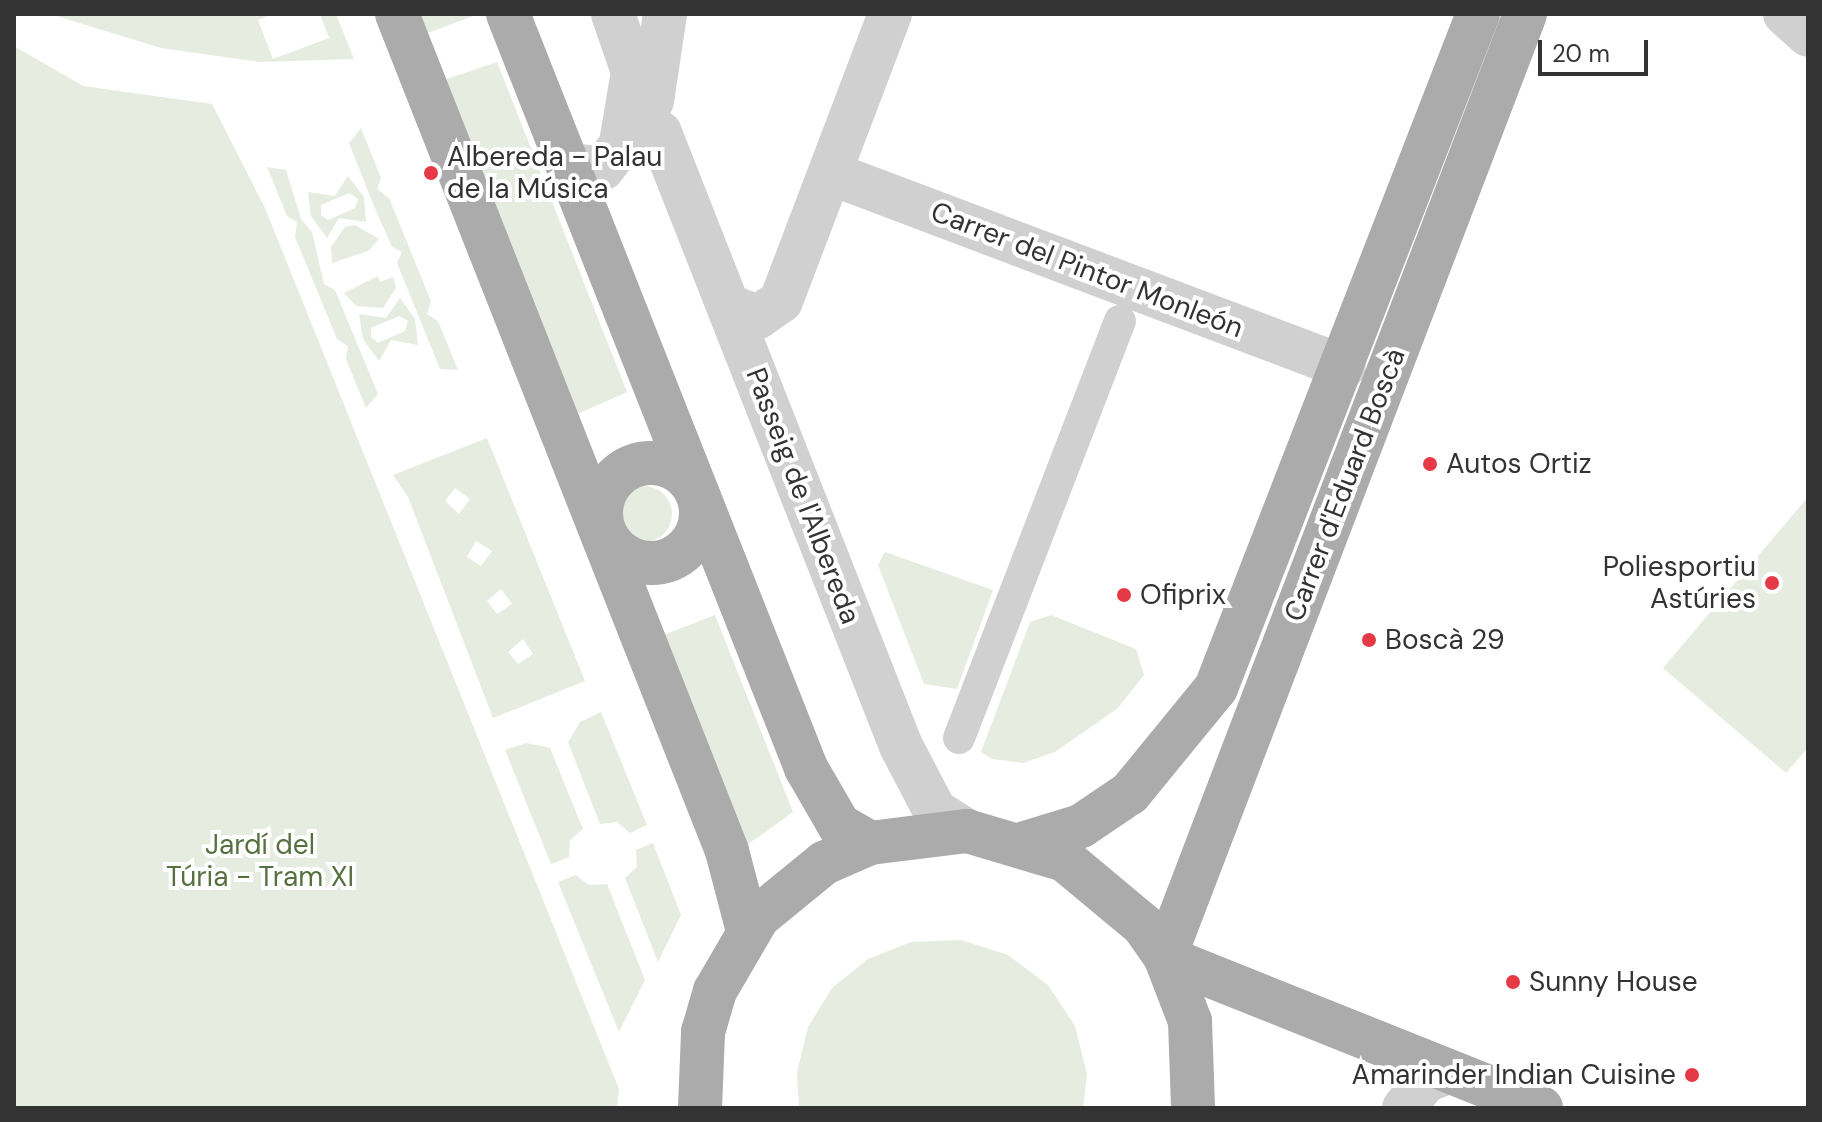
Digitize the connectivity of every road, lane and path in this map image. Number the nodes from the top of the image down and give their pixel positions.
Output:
1 (397, 14) edge
2 (508, 14) edge
3 (616, 14) edge
4 (662, 14) edge
5 (890, 14) edge
6 (1478, 14) edge
7 (1525, 14) edge
8 (1785, 14) edge
9 (1808, 35) edge
10 (664, 141) junction
11 (621, 143) junction
12 (567, 165) junction
13 (830, 173) junction
14 (729, 306) junction
15 (1120, 321) dead end
16 (1344, 367) junction
17 (699, 497) junction
18 (606, 536) junction
19 (959, 738) dead end
20 (967, 831) junction
21 (870, 843) junction
22 (1025, 843) junction
23 (748, 931) junction
24 (1166, 957) junction
25 (1448, 1072) junction
26 (700, 1108) edge
27 (1193, 1108) edge
28 (1404, 1108) edge
29 (1541, 1108) edge

1 - 18 main road
2 - 12 main road
3 - 4 street
3 - 11 street
4 - 10 street, Passeig de l'Albereda
5 - 13 street
6 - 16 main road, Carrer d'Eduard Boscà
7 - 24 main road, Carrer d'Eduard Boscà
8 - 9 street
10 - 11 street
10 - 14 street, Passeig de l'Albereda
11 - 12 street
12 - 17 main road
13 - 14 street
13 - 16 street, Carrer del Pintor Monleón
14 - 20 street, Passeig de l'Albereda
15 - 19 street, Carrer del Pintor Monleón
16 - 22 main road, Carrer d'Eduard Boscà
17 - 18 main road
17 - 18 main road
17 - 21 main road
18 - 23 main road
20 - 21 main road
20 - 22 main road
21 - 23 main road
22 - 24 main road
23 - 26 main road
24 - 25 main road
24 - 27 main road
25 - 28 street
25 - 29 main road

